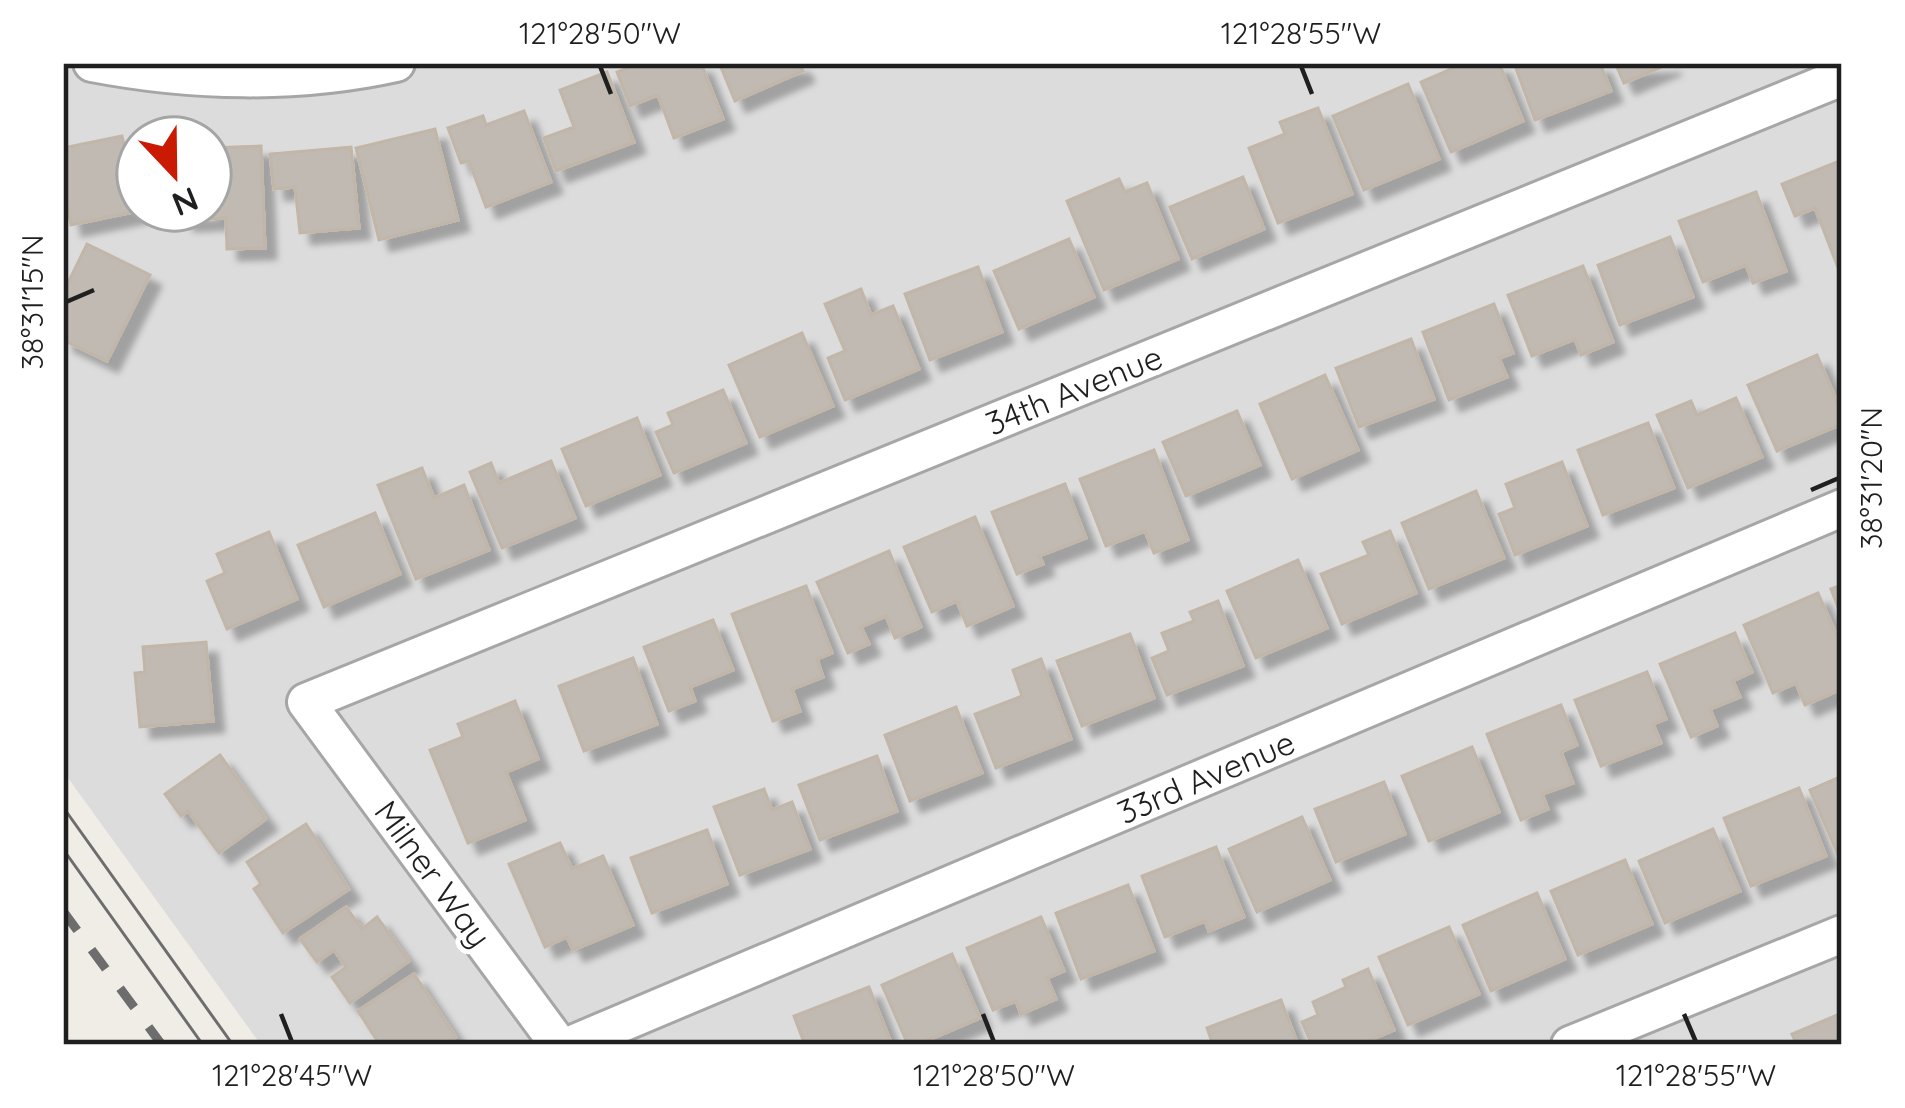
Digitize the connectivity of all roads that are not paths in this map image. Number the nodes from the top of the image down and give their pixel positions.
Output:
1 (92, 63) edge
2 (396, 63) edge
3 (1842, 77) edge
4 (1842, 508) edge
5 (306, 702) joint
6 (1842, 934) edge
7 (559, 1045) edge
8 (570, 1045) edge
9 (1570, 1045) edge

1 - 2 street
3 - 5 street, 34th Avenue
4 - 8 street, 33rd Avenue
5 - 7 street, Milner Way
6 - 9 street

